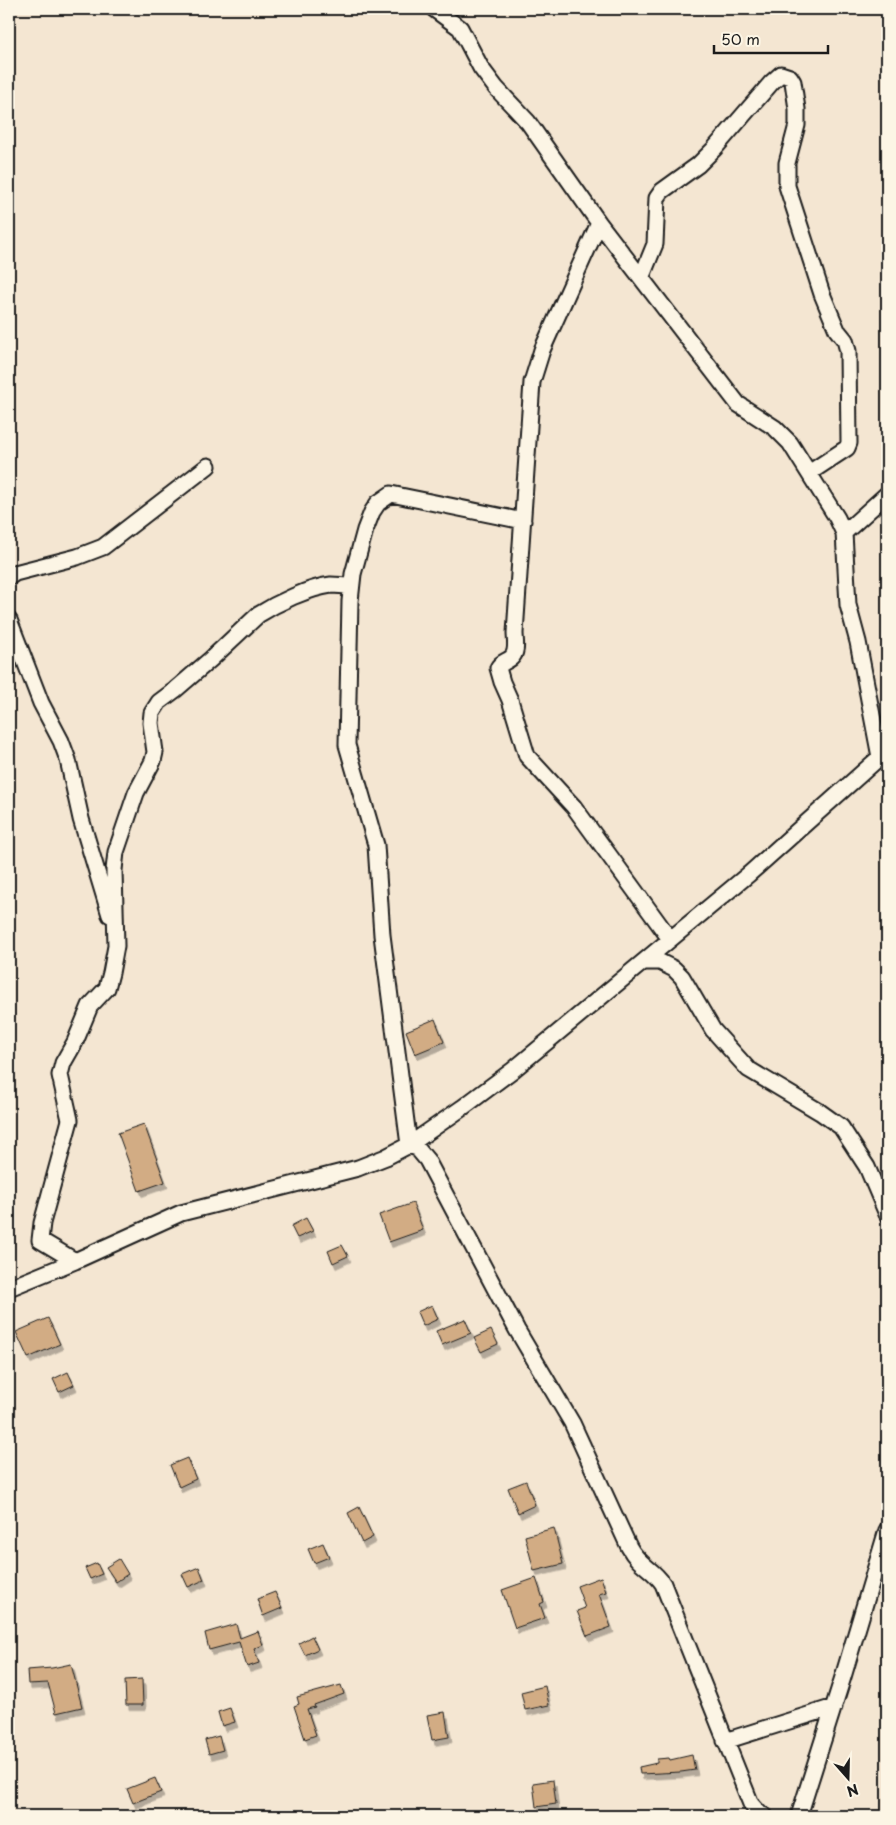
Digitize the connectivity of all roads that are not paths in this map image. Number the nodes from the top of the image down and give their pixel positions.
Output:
1 (434, 9) edge
2 (599, 223) junction
3 (642, 276) junction
4 (208, 466) dead end
5 (809, 473) junction
6 (887, 494) edge
7 (523, 521) junction
8 (844, 533) junction
9 (9, 577) edge
10 (351, 586) junction
11 (9, 620) edge
12 (885, 757) edge
13 (116, 936) junction
14 (670, 939) junction
15 (642, 962) junction
16 (409, 1145) junction
17 (887, 1214) edge
18 (75, 1261) junction
19 (9, 1288) edge
20 (887, 1530) edge
21 (834, 1706) junction
22 (725, 1741) junction
23 (765, 1816) edge
24 (799, 1816) edge

1 - 2 street
2 - 3 street
2 - 7 street
3 - 5 street
3 - 5 street
4 - 9 street
5 - 8 street
6 - 8 street
7 - 10 street
7 - 14 street
8 - 12 street
10 - 13 street
10 - 16 street
11 - 13 street
12 - 14 street
13 - 18 street
14 - 15 street
15 - 16 street
15 - 17 street
16 - 18 street
16 - 22 street
18 - 19 street
20 - 21 street
21 - 22 street
21 - 24 street
22 - 23 street

